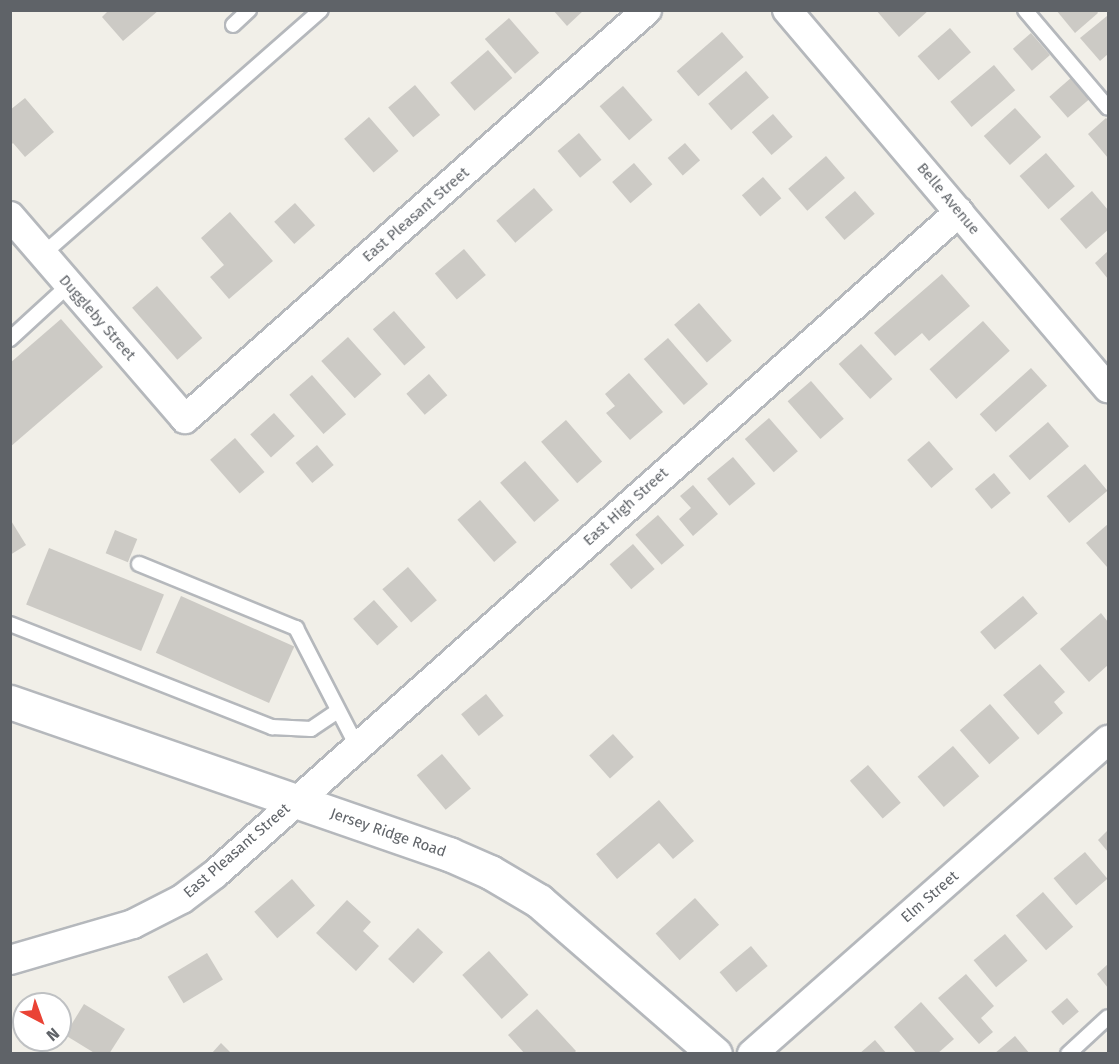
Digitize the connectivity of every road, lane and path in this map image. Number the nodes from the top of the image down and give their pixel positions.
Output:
1 (249, 10) edge
2 (321, 10) edge
3 (647, 10) edge
4 (787, 10) edge
5 (1025, 10) edge
6 (234, 25) dead end
7 (1108, 108) edge
8 (959, 212) junction
9 (10, 216) edge
10 (42, 255) junction
11 (69, 285) junction
12 (10, 339) edge
13 (1108, 388) edge
14 (185, 419) joint
15 (139, 564) dead end
16 (10, 624) edge
17 (10, 702) edge
18 (339, 711) junction
19 (1108, 740) edge
20 (357, 746) junction
21 (294, 802) junction
22 (10, 960) edge
23 (1108, 1017) edge
24 (715, 1053) edge
25 (752, 1053) edge
26 (1068, 1053) edge

1 - 6 lane
2 - 10 lane
3 - 14 street, East Pleasant Street
4 - 8 street, Belle Avenue
5 - 7 lane
8 - 13 street, Belle Avenue
8 - 20 street, East High Street
9 - 10 street, Duggleby Street
10 - 11 street, Duggleby Street
11 - 12 lane
11 - 14 street, Duggleby Street
15 - 18 lane
16 - 18 lane
17 - 21 street, Jersey Ridge Road
18 - 20 lane
19 - 25 street, Elm Street
20 - 21 street, East High Street
21 - 22 street, East Pleasant Street
21 - 24 street, Jersey Ridge Road
23 - 26 lane

